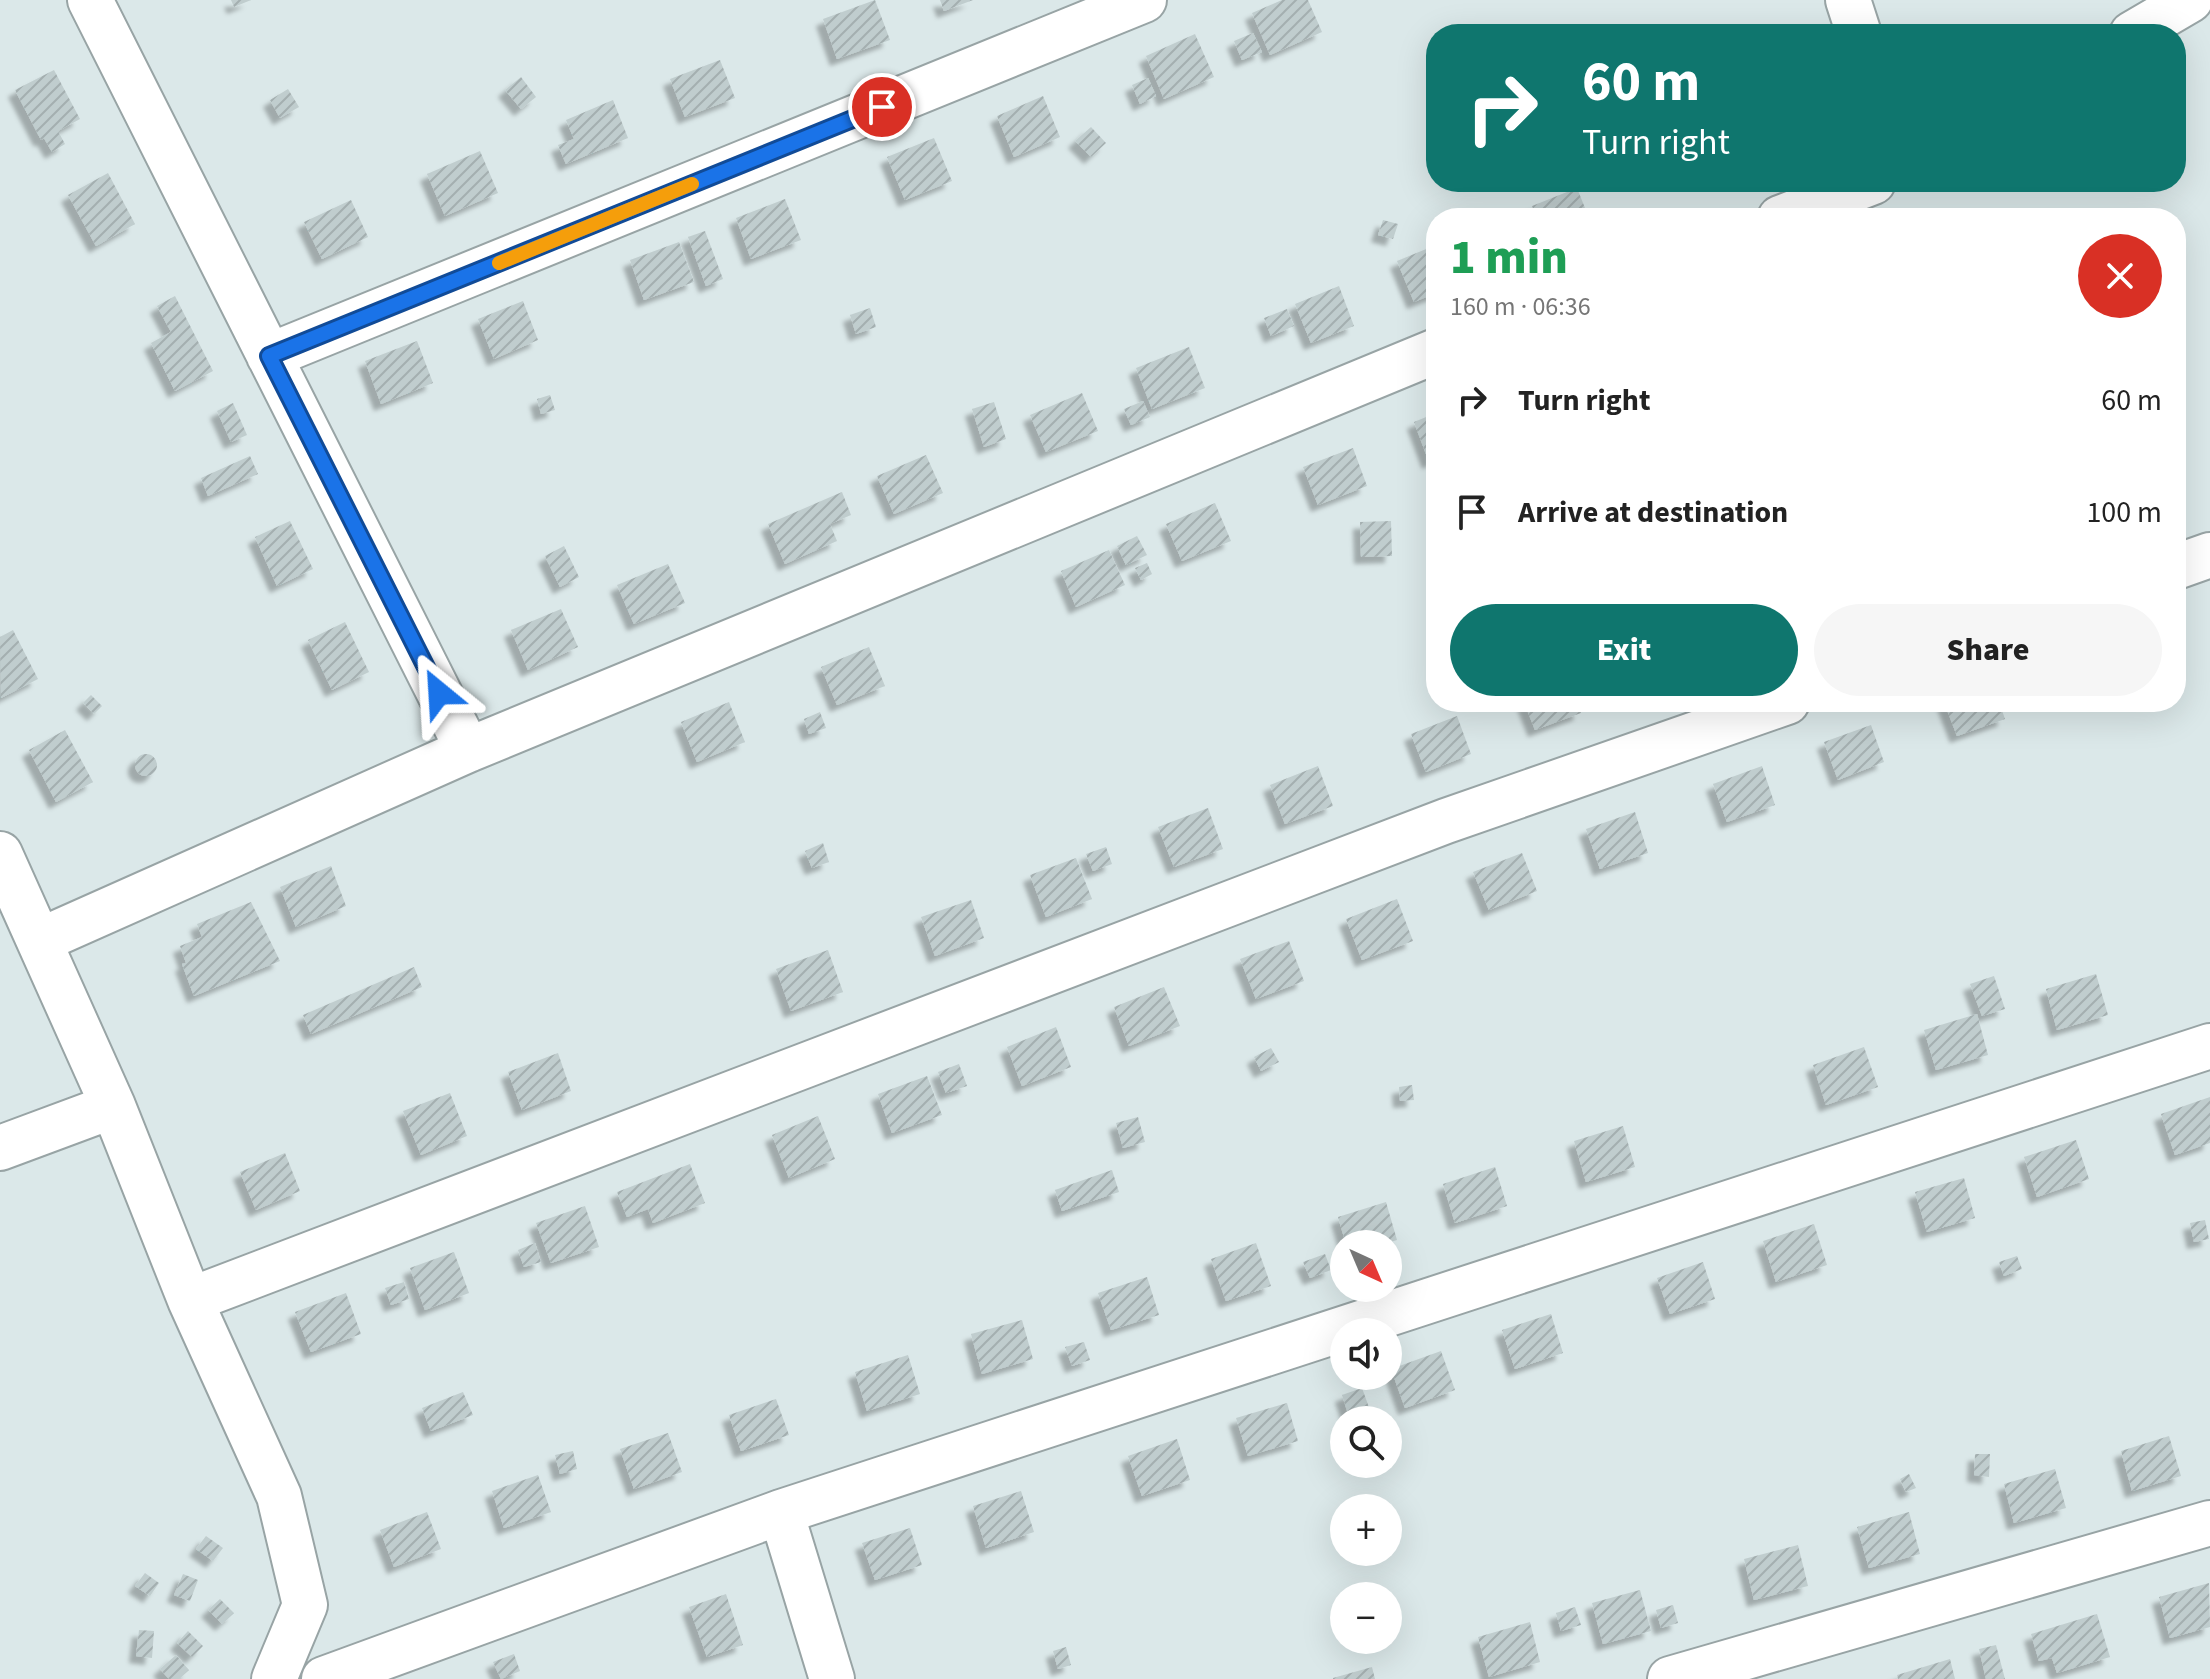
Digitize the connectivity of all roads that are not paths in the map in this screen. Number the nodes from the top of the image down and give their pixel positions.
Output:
1 (90, 0) edge
2 (1144, 0) edge
3 (1848, 0) edge
4 (2190, 0) edge
5 (1856, 24) edge
6 (2149, 24) edge
7 (1847, 192) edge
8 (1806, 208) edge
9 (1426, 355) edge
10 (269, 356) junction
11 (2210, 555) edge
12 (2186, 563) edge
13 (1758, 712) edge
14 (468, 750) junction
15 (0, 854) edge
16 (41, 940) junction
17 (2210, 1046) edge
18 (113, 1106) junction
19 (0, 1148) edge
20 (190, 1300) junction
21 (781, 1512) junction
22 (2210, 1523) edge
23 (274, 1679) edge
24 (324, 1679) edge
25 (832, 1679) edge
26 (1670, 1679) edge

1 - 10 street
2 - 10 street
3 - 5 street
4 - 6 street
7 - 8 street
9 - 14 street
10 - 14 street
11 - 12 street
13 - 20 street
14 - 16 street
15 - 16 street
16 - 18 street
17 - 21 street
18 - 19 street
18 - 20 street
20 - 23 street
21 - 24 street
21 - 25 street
22 - 26 street

